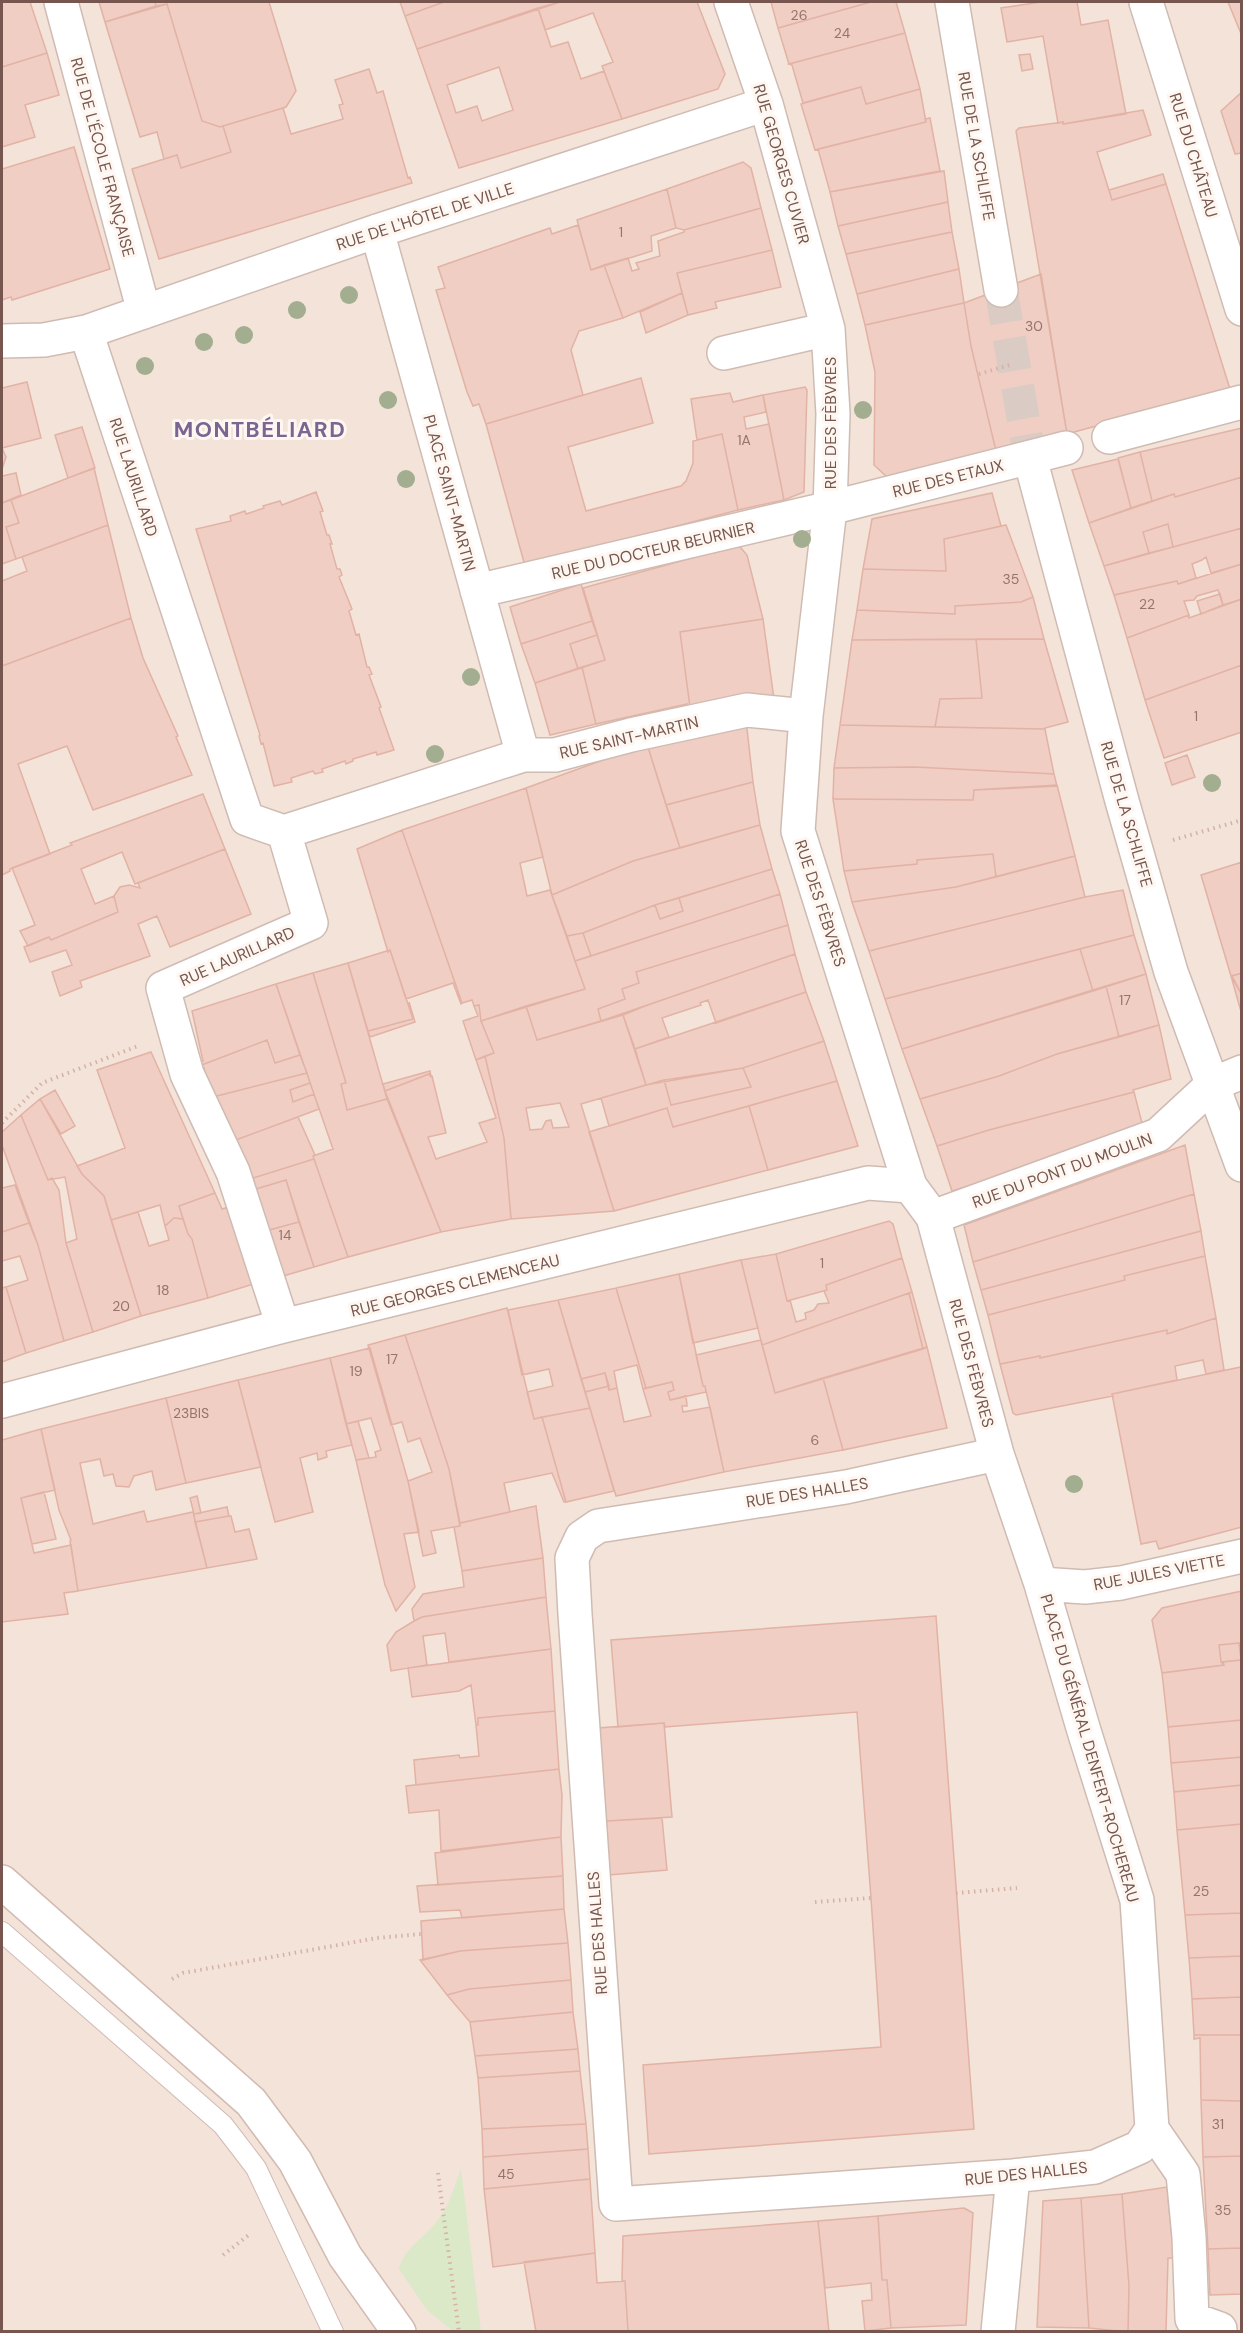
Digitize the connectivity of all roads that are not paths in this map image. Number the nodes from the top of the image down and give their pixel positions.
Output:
1 (61, 2) edge
2 (731, 2) edge
3 (952, 2) edge
4 (1146, 2) edge
5 (766, 104) junction
6 (377, 231) junction
7 (1001, 290) tunnel mouth
8 (1242, 309) edge
9 (144, 312) junction
10 (828, 328) junction
11 (86, 332) junction
12 (2, 341) edge
13 (724, 353) dead end
14 (1242, 402) edge
15 (1109, 437) dead end
16 (1066, 448) dead end
17 (1030, 458) junction
18 (830, 508) junction
19 (477, 591) junction
20 (806, 716) junction
21 (523, 755) junction
22 (284, 832) junction
23 (1227, 1078) edge
24 (1242, 1165) edge
25 (910, 1186) junction
26 (933, 1217) junction
27 (283, 1326) junction
28 (2, 1401) edge
29 (997, 1454) junction
30 (1242, 1556) edge
31 (1041, 1584) junction
32 (2, 1882) edge
33 (2, 1932) edge
34 (1152, 2129) junction
35 (1012, 2176) junction
36 (333, 2331) edge
37 (399, 2331) edge
38 (998, 2331) edge
39 (1220, 2331) edge

1 - 9 street, RUE DE L'ÉCOLE FRANÇAISE
2 - 5 street, RUE GEORGES CUVIER
3 - 7 street, RUE DE LA SCHLIFFE
4 - 8 street, RUE DU CHÂTEAU
5 - 6 street, RUE DE L'HÔTEL DE VILLE
5 - 10 street, RUE GEORGES CUVIER
6 - 9 street, RUE DE L'HÔTEL DE VILLE
6 - 19 street, PLACE SAINT-MARTIN
9 - 11 street, RUE DE L'HÔTEL DE VILLE
10 - 13 street
10 - 18 street, RUE DES FÈBVRES
11 - 12 street, RUE DE L'HÔTEL DE VILLE
11 - 22 street, RUE LAURILLARD
14 - 15 street
16 - 17 street, RUE DES ETAUX
17 - 18 street, RUE DES ETAUX
17 - 23 street, RUE DE LA SCHLIFFE
18 - 19 street, RUE DU DOCTEUR BEURNIER
18 - 20 street, RUE DES FÈBVRES
19 - 21 street, PLACE SAINT-MARTIN
20 - 21 street, RUE SAINT-MARTIN
20 - 25 street, RUE DES FÈBVRES
21 - 22 street, RUE SAINT-MARTIN
22 - 27 street, RUE LAURILLARD
23 - 24 street, RUE DE LA SCHLIFFE
23 - 26 street, RUE DU PONT DU MOULIN
25 - 26 street, RUE DES FÈBVRES
25 - 27 street, RUE GEORGES CLEMENCEAU
26 - 29 street, RUE DES FÈBVRES
27 - 28 street, RUE GEORGES CLEMENCEAU
29 - 31 street, RUE DES FÈBVRES
29 - 35 street, RUE DES HALLES
30 - 31 street, RUE JULES VIETTE
31 - 34 street, PLACE DU GÉNÉRAL DENFERT-ROCHEREAU
32 - 37 street
33 - 36 lane
34 - 35 street, RUE DES HALLES
34 - 39 street
35 - 38 street

